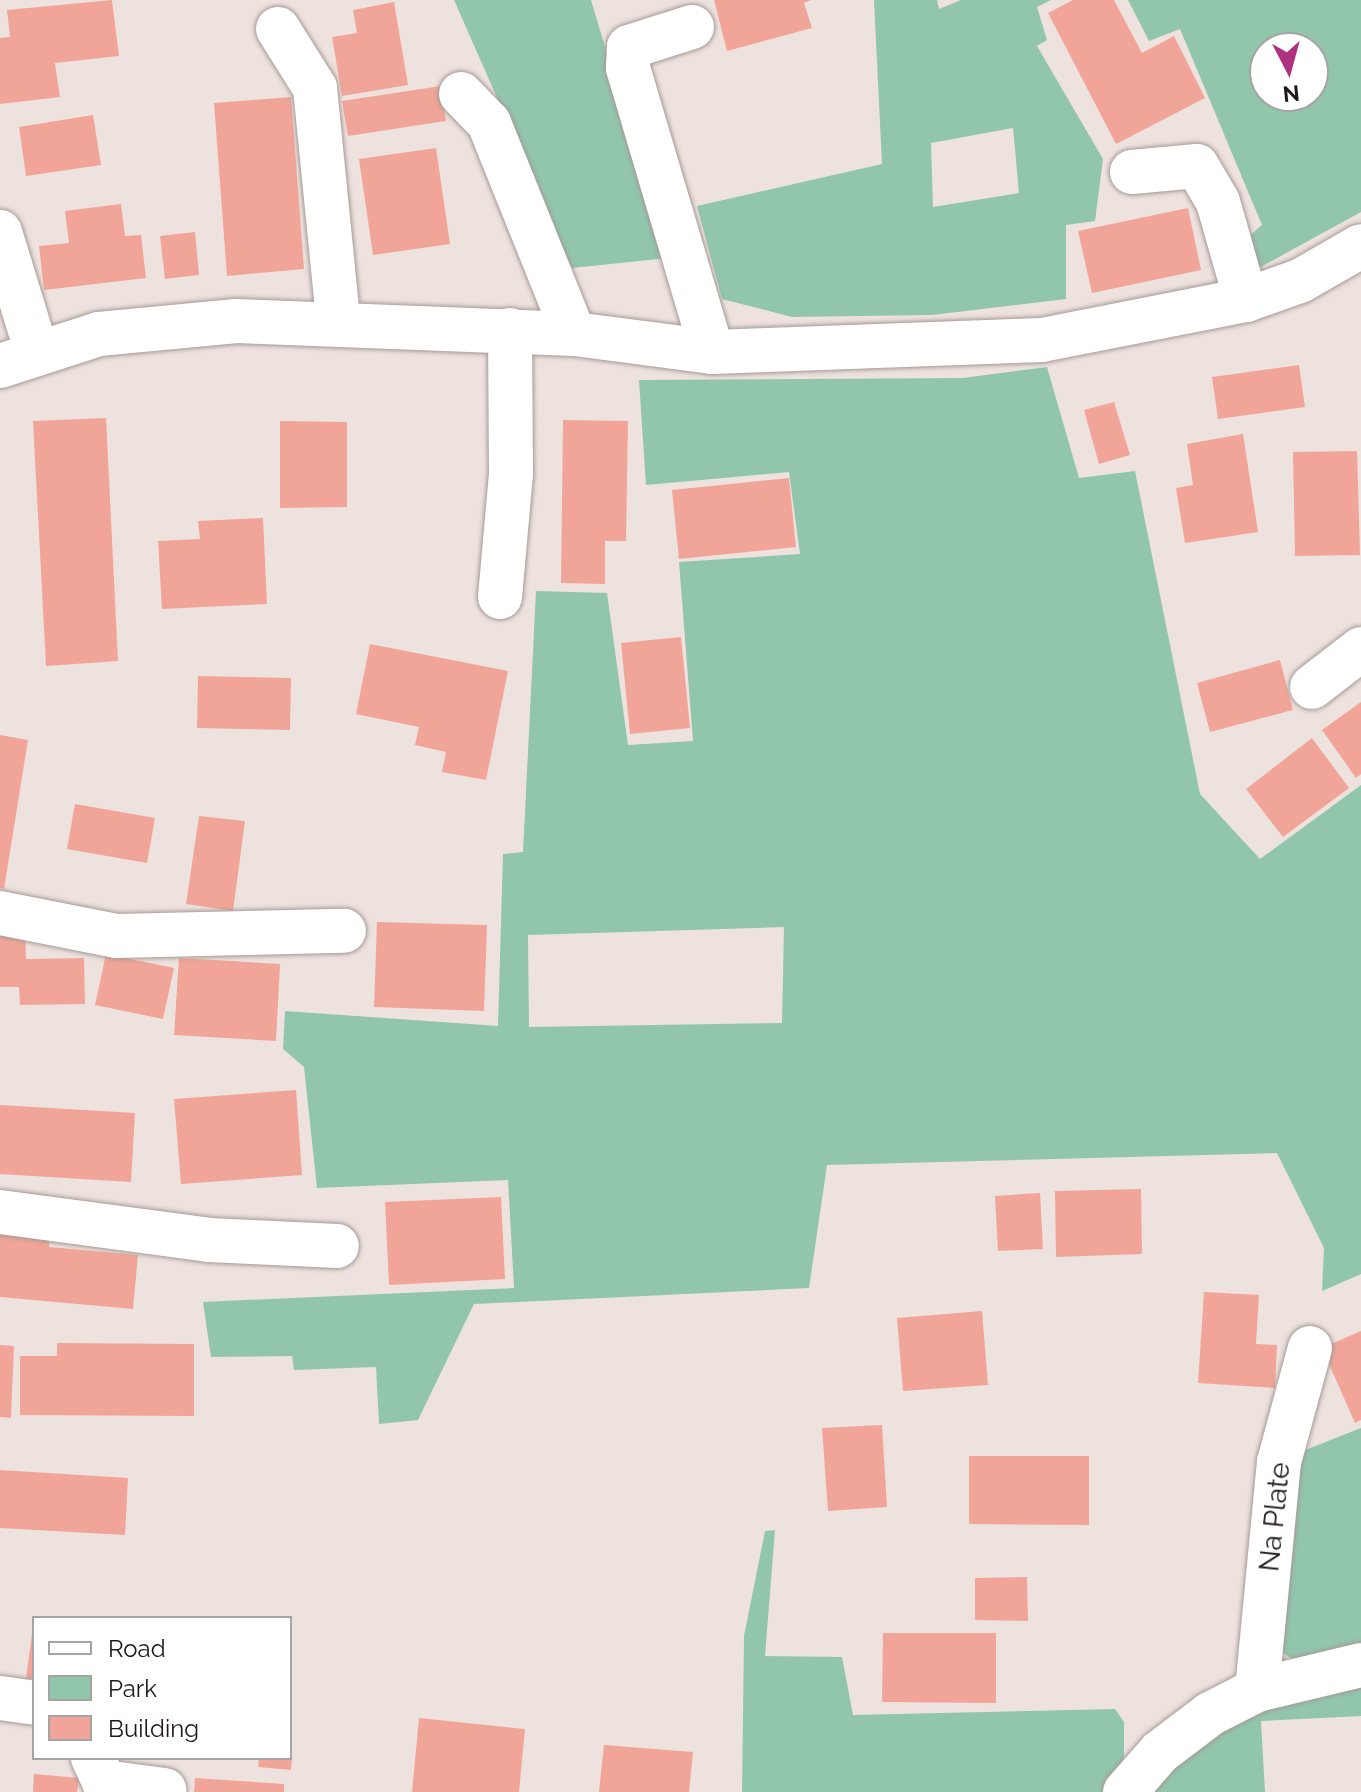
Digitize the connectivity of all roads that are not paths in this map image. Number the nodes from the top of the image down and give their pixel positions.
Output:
1 (692, 27) dead end
2 (278, 29) dead end
3 (461, 94) dead end
4 (1132, 172) dead end
5 (0, 232) edge
6 (1361, 246) edge
7 (1246, 300) junction
8 (338, 320) junction
9 (510, 330) junction
10 (574, 334) junction
11 (712, 352) junction
12 (18, 360) edge
13 (500, 597) dead end
14 (1361, 649) edge
15 (1312, 687) dead end
16 (0, 913) edge
17 (344, 931) dead end
18 (0, 1212) edge
19 (337, 1246) dead end
20 (1310, 1348) dead end
21 (1361, 1665) edge
22 (1257, 1690) junction
23 (0, 1698) edge
24 (32, 1703) edge
25 (94, 1760) edge
26 (164, 1790) dead end
27 (1125, 1792) edge

1 - 11 street
2 - 8 street
3 - 10 street
4 - 7 street
5 - 12 street
6 - 7 street
7 - 11 street
8 - 9 street
8 - 12 street
9 - 10 street
9 - 13 street
10 - 11 street
14 - 15 street
16 - 17 street
18 - 19 street
20 - 22 street, Na Plate
21 - 22 street
22 - 27 street
23 - 24 street
25 - 26 street

